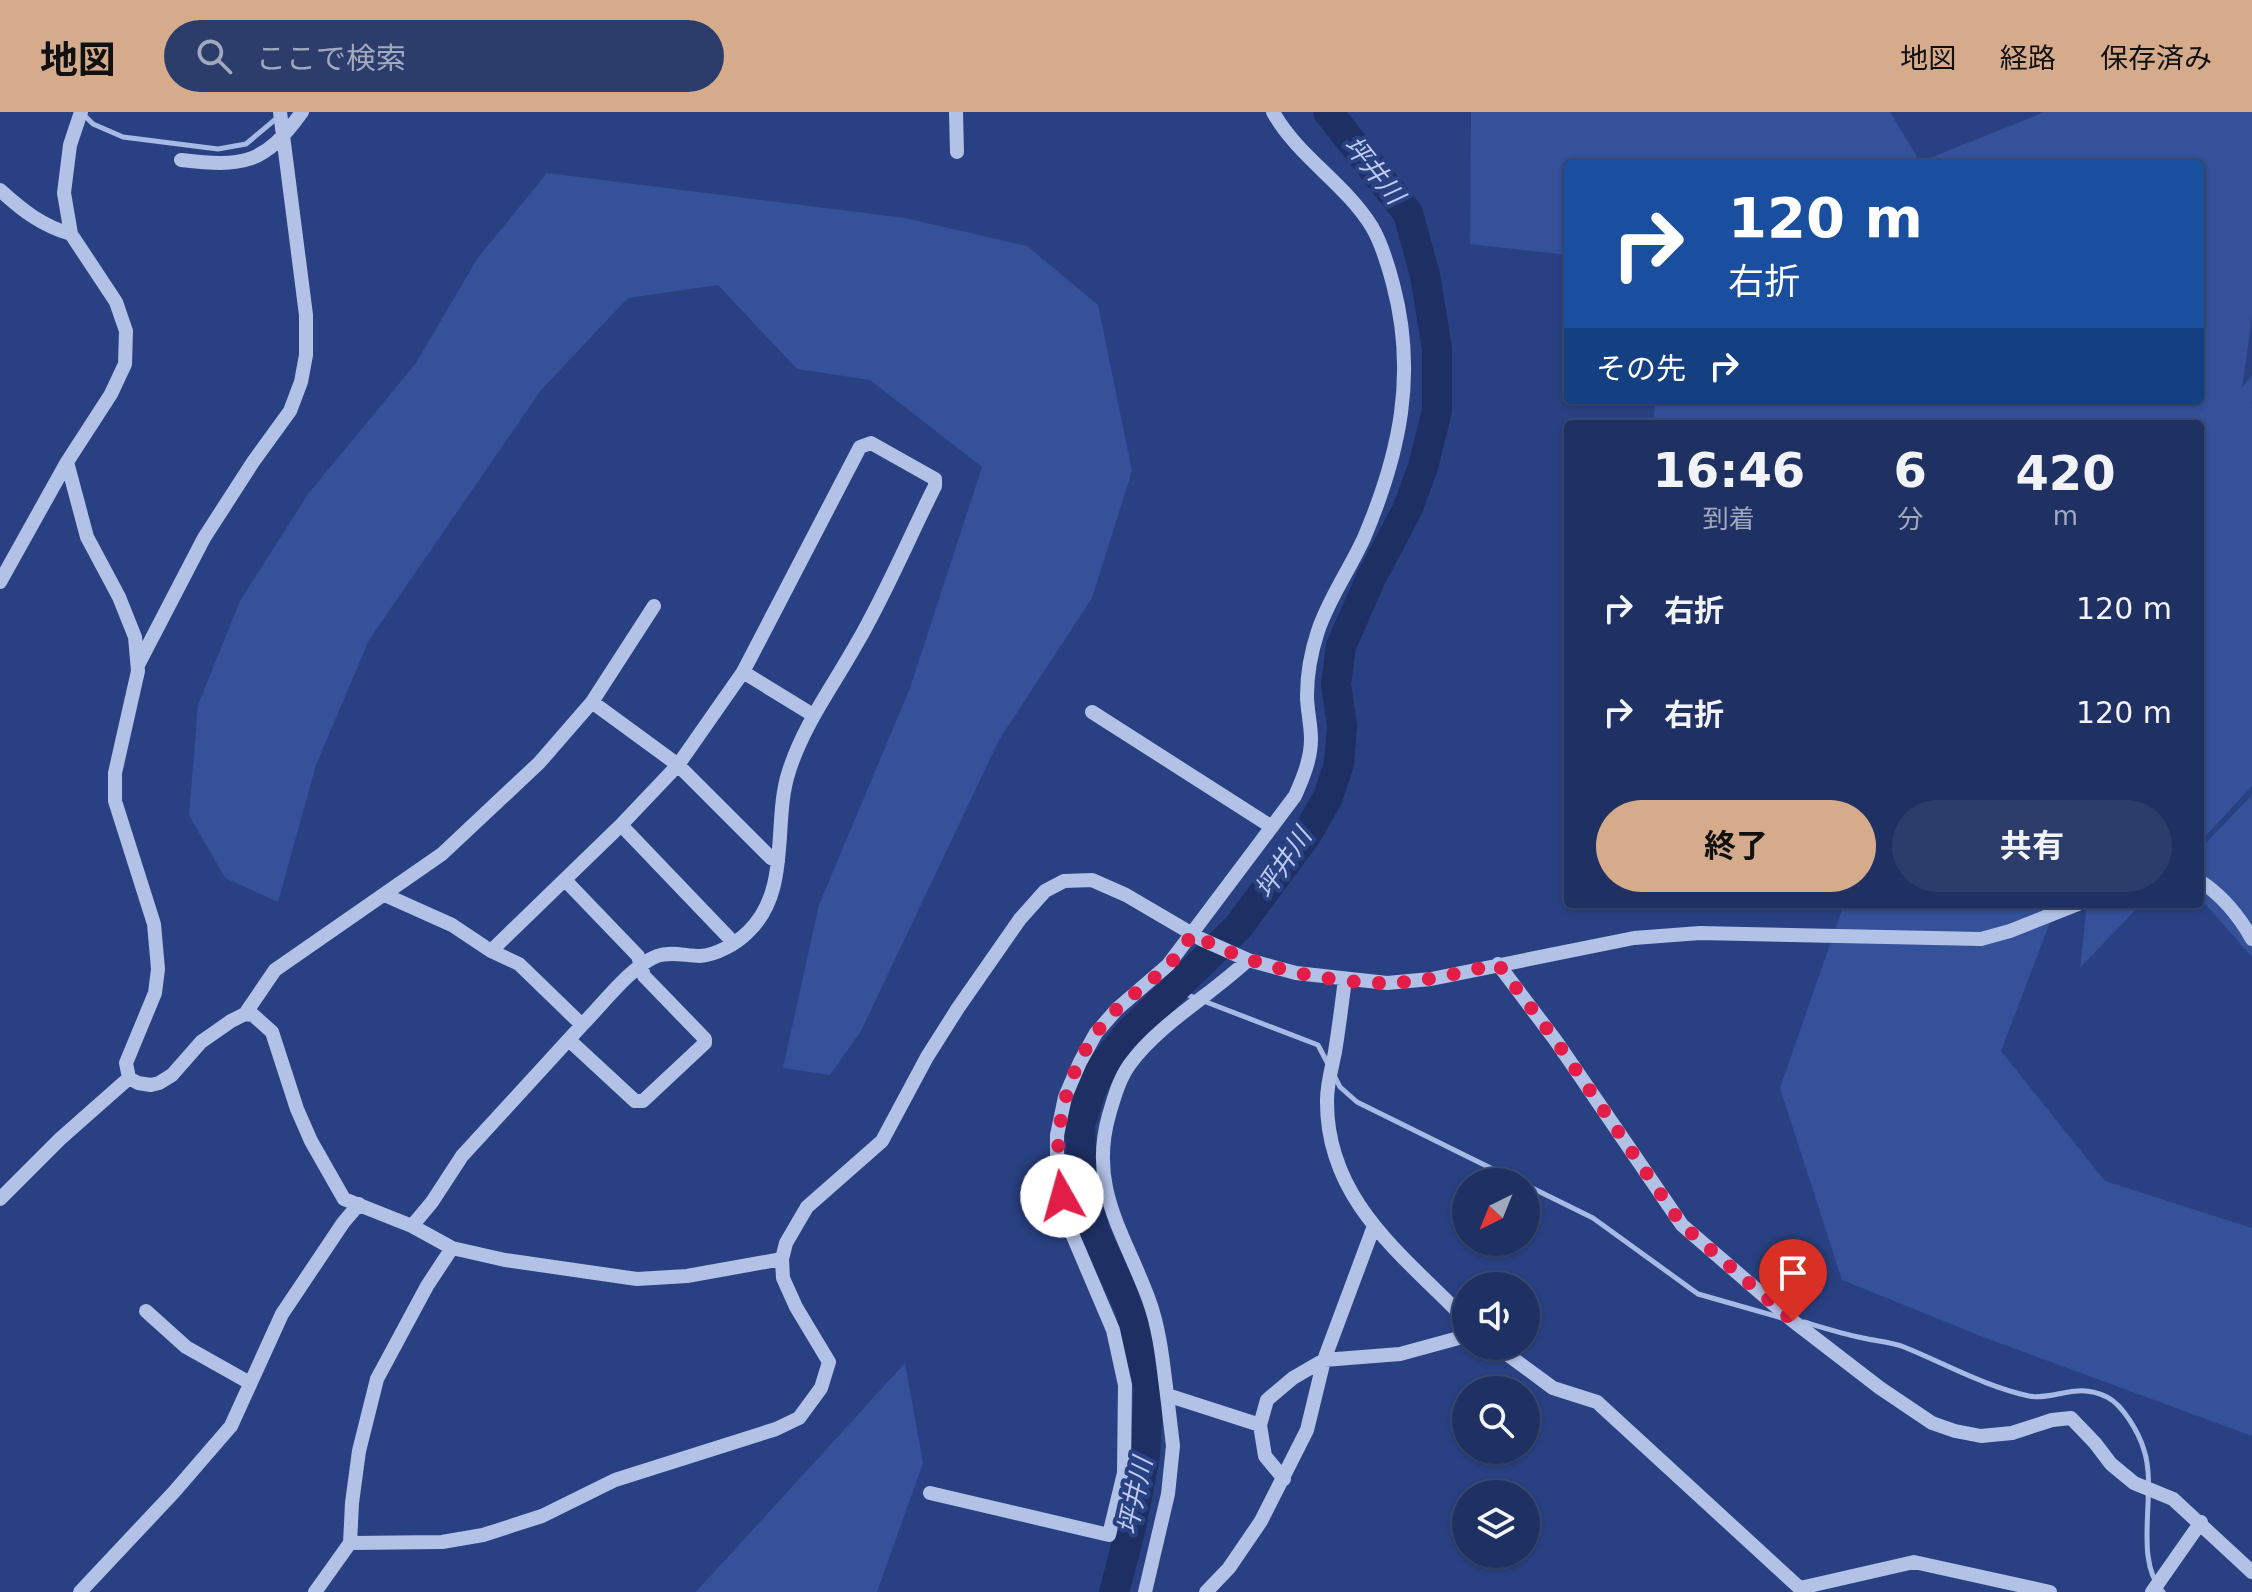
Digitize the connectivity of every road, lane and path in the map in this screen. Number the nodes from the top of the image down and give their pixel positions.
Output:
1 (81, 112) edge
2 (302, 112) edge
3 (956, 112) edge
4 (1273, 112) edge
5 (283, 125) edge
6 (957, 152) dead end
7 (181, 160) dead end
8 (0, 190) edge
9 (71, 234) junction
10 (67, 462) junction
11 (0, 582) edge
12 (654, 606) dead end
13 (138, 666) junction
14 (743, 672) junction
15 (592, 702) junction
16 (1092, 712) dead end
17 (813, 715) junction
18 (678, 765) junction
19 (621, 825) junction
20 (1272, 827) junction
21 (778, 861) junction
22 (565, 880) junction
23 (2204, 884) edge
24 (385, 895) junction
25 (2068, 908) edge
26 (1197, 936) junction
27 (2252, 939) edge
28 (733, 942) junction
29 (491, 951) junction
30 (1244, 958) junction
31 (1498, 964) junction
32 (641, 965) junction
33 (1345, 979) junction
34 (245, 1014) junction
35 (582, 1025) junction
36 (569, 1040) junction
37 (129, 1078) junction
38 (0, 1199) edge
39 (359, 1204) junction
40 (412, 1226) junction
41 (1374, 1226) junction
42 (452, 1248) junction
43 (782, 1259) junction
44 (1452, 1306) edge
45 (146, 1311) dead end
46 (1452, 1340) edge
47 (1324, 1360) junction
48 (1515, 1360) edge
49 (250, 1383) junction
50 (1167, 1395) junction
51 (1260, 1425) junction
52 (1284, 1479) junction
53 (930, 1493) dead end
54 (2201, 1522) junction
55 (350, 1543) junction
56 (2252, 1572) edge
57 (1802, 1590) edge
58 (80, 1592) edge
59 (315, 1592) edge
60 (1145, 1592) edge
61 (1206, 1592) edge
62 (2050, 1592) edge
63 (2152, 1592) edge

1 - 9 street
2 - 5 street
3 - 6 street
4 - 20 street
5 - 7 street
5 - 13 street
8 - 9 street
9 - 10 street
10 - 11 street
10 - 13 street
12 - 15 street
13 - 37 street
14 - 17 street
14 - 17 street
14 - 18 street
15 - 18 street
15 - 24 street
16 - 20 street
17 - 21 street
18 - 19 street
18 - 21 street
19 - 22 street
19 - 28 street
20 - 26 street
21 - 28 street
22 - 29 street
22 - 32 street
23 - 27 street
24 - 29 street
24 - 34 street
25 - 31 street
26 - 30 street
26 - 43 street
26 - 53 street
28 - 32 street
29 - 35 street
30 - 33 street
30 - 50 street
31 - 33 street
31 - 54 street
32 - 35 street
32 - 36 street
33 - 41 street
34 - 37 street
34 - 39 street
35 - 36 street
36 - 40 street
37 - 38 street
39 - 40 street
39 - 49 street
40 - 42 street
41 - 44 street
41 - 47 street
42 - 43 street
42 - 55 street
43 - 55 street
45 - 49 street
46 - 47 street
47 - 51 street
47 - 52 street
48 - 57 street
49 - 58 street
50 - 51 street
50 - 60 street
51 - 52 street
52 - 61 street
54 - 56 street
54 - 63 street
55 - 59 street
57 - 62 street

